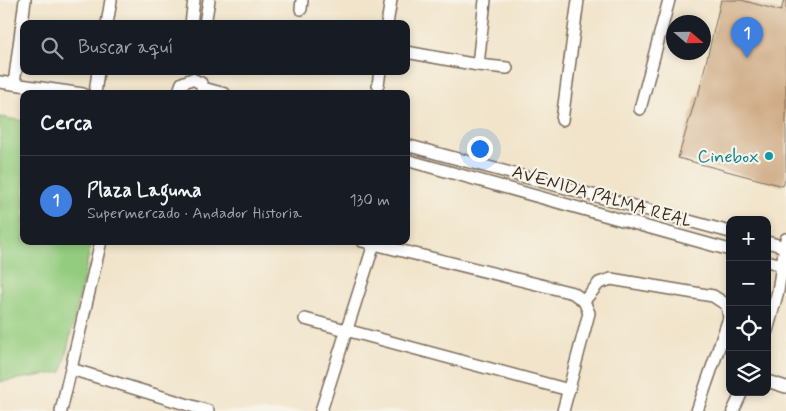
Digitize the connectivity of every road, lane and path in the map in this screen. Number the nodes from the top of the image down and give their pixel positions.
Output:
1 (26, 0) edge
2 (111, 0) edge
3 (194, 0) edge
4 (208, 0) edge
5 (390, 0) edge
6 (485, 0) edge
7 (578, 0) edge
8 (669, 0) edge
9 (23, 20) edge
10 (108, 20) edge
11 (192, 20) edge
12 (206, 20) edge
13 (388, 20) edge
14 (20, 42) edge
15 (410, 53) edge
16 (478, 65) junction
17 (507, 68) dead end
18 (97, 75) edge
19 (183, 75) edge
20 (379, 75) edge
21 (0, 82) edge
22 (200, 83) edge
23 (14, 84) junction
24 (378, 85) dead end
25 (180, 88) edge
26 (55, 90) edge
27 (96, 90) edge
28 (216, 90) edge
29 (640, 109) dead end
30 (562, 120) dead end
31 (410, 146) edge
32 (410, 161) edge
33 (604, 198) junction
34 (600, 214) junction
35 (726, 231) edge
36 (771, 242) edge
37 (785, 243) edge
38 (100, 245) edge
39 (367, 245) edge
40 (380, 245) edge
41 (726, 249) edge
42 (771, 262) edge
43 (782, 265) junction
44 (782, 292) edge
45 (584, 300) junction
46 (305, 319) dead end
47 (771, 321) edge
48 (346, 330) junction
49 (71, 369) junction
50 (771, 382) edge
51 (786, 387) edge
52 (570, 390) junction
53 (740, 396) edge
54 (201, 410) edge
55 (61, 411) edge
56 (321, 411) edge
57 (563, 411) edge
58 (697, 411) edge
59 (733, 411) edge

1 - 9 street
2 - 10 street
3 - 11 street
4 - 12 street
5 - 13 street
6 - 16 street
7 - 30 street
8 - 29 street
14 - 23 street
15 - 16 street
16 - 17 street
18 - 27 street
19 - 25 street
20 - 24 street
21 - 23 street
22 - 25 street
22 - 28 street
23 - 26 street
31 - 33 street
32 - 34 street, AVENIDA PALMA REAL
33 - 34 street
33 - 35 street
34 - 41 street, AVENIDA PALMA REAL
36 - 37 street
37 - 43 street
38 - 49 street
39 - 48 street
40 - 45 street
42 - 43 street
43 - 44 street
44 - 47 street
45 - 52 street
45 - 58 street
46 - 48 street
48 - 52 street
48 - 56 street
49 - 54 street
49 - 55 street
50 - 51 street
52 - 57 street
53 - 59 street

